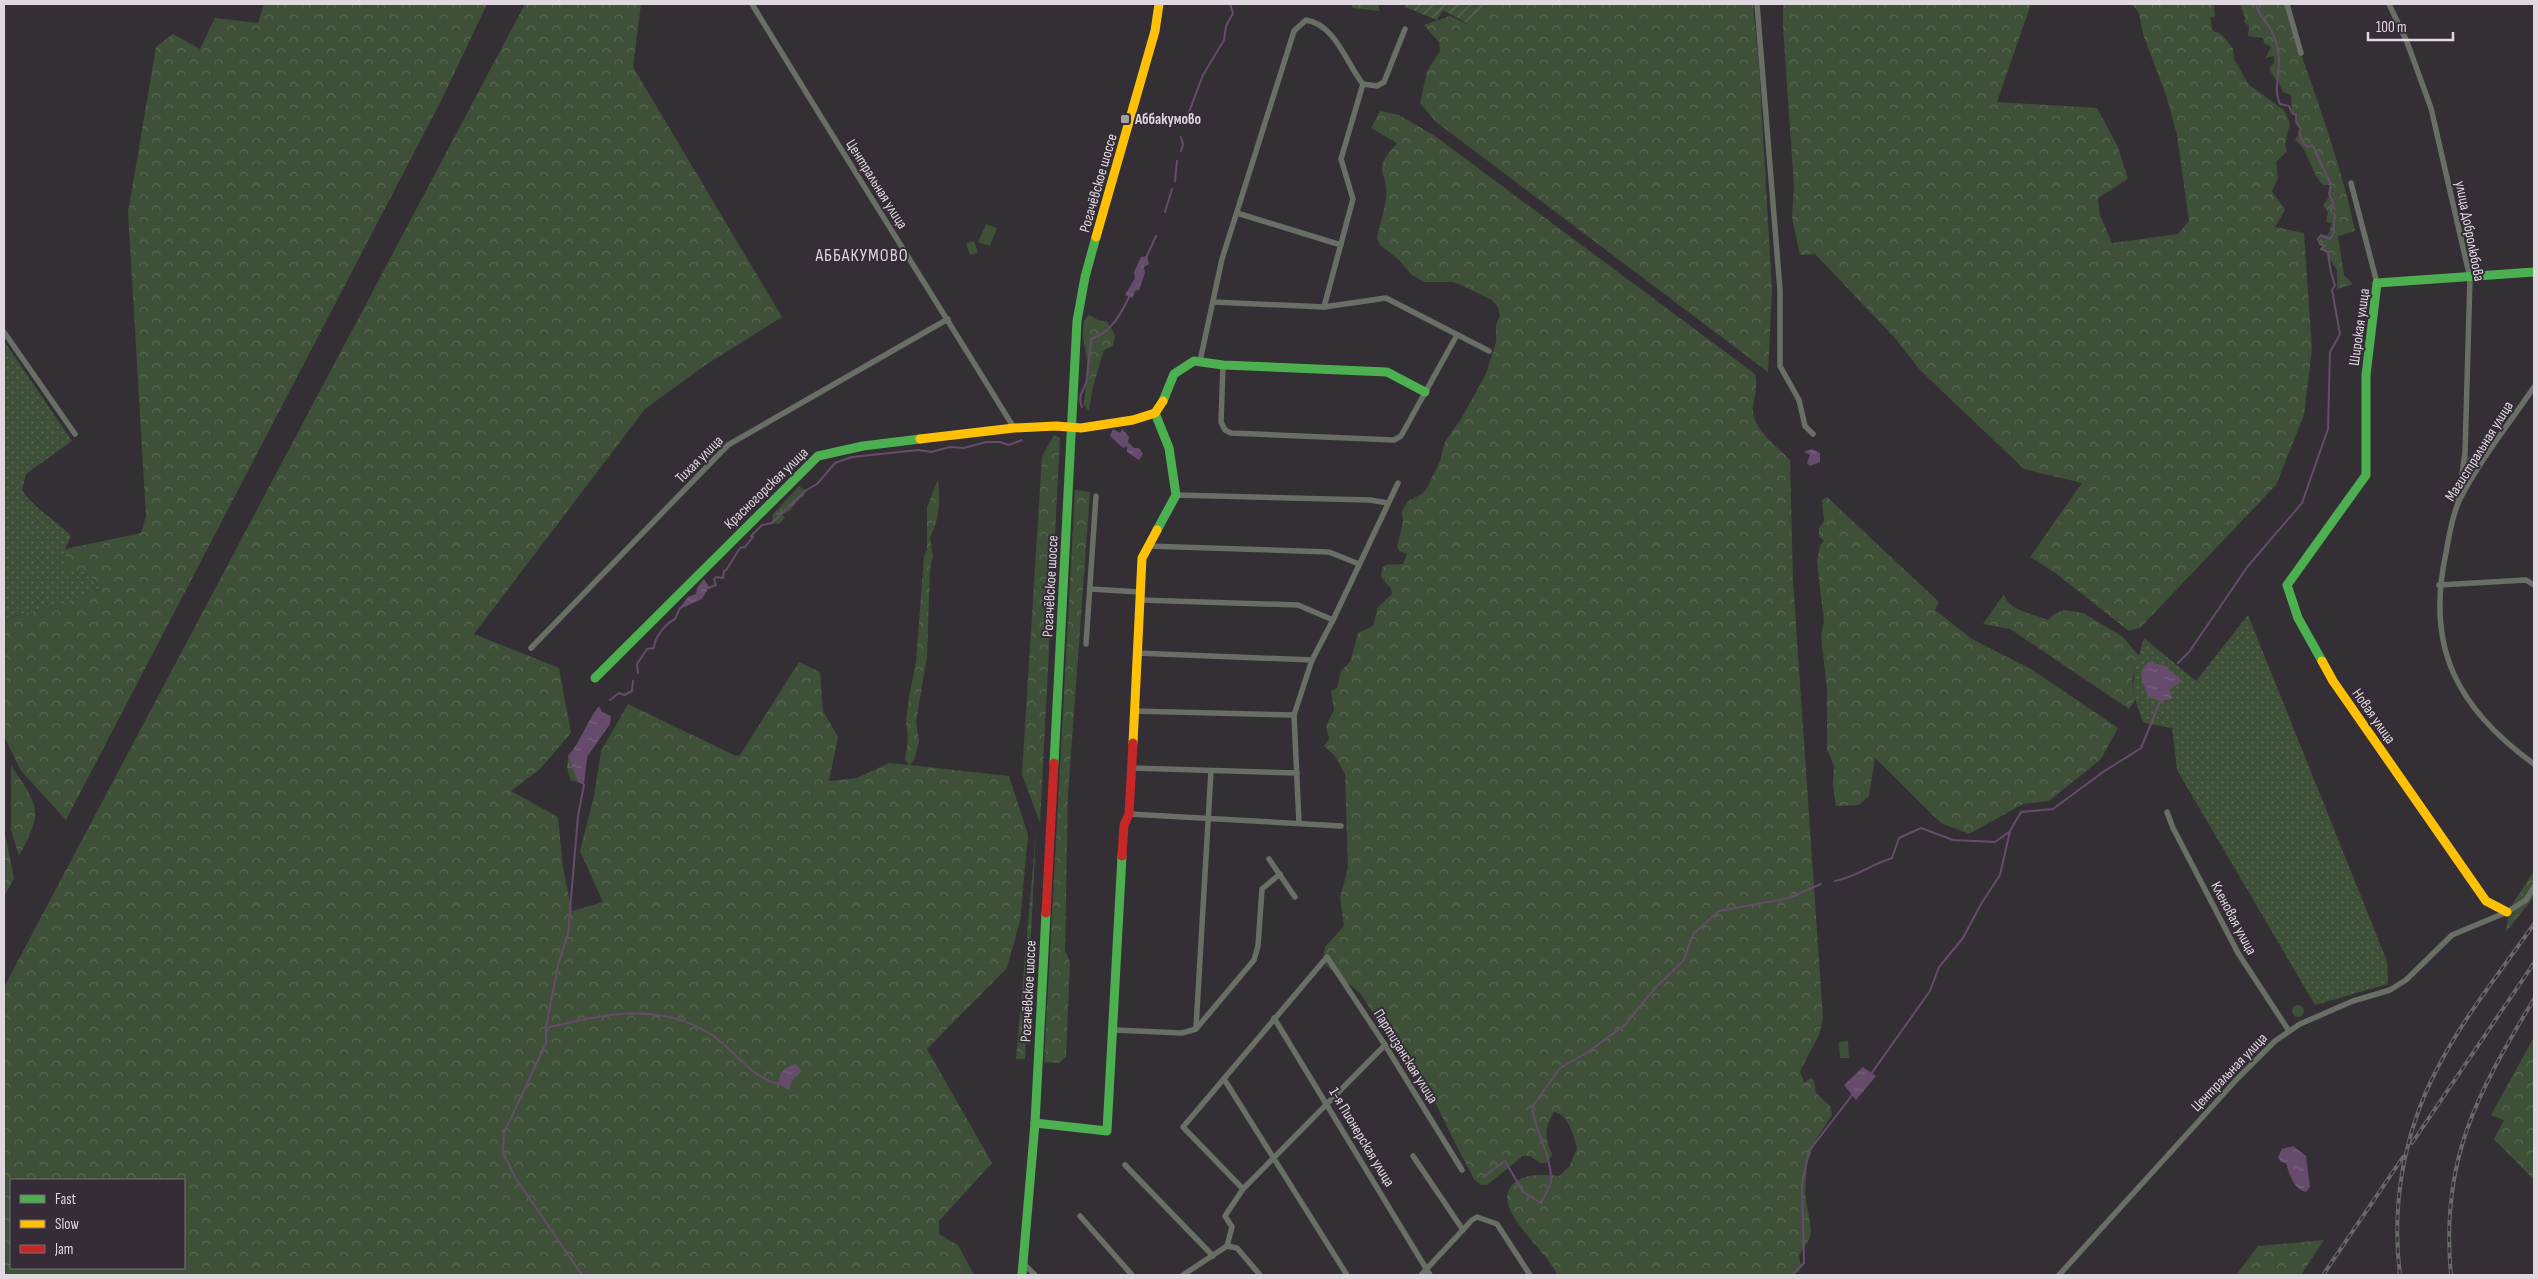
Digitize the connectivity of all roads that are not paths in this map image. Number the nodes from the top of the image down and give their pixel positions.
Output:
1 (752, 4) edge
2 (1159, 4) edge
3 (1757, 4) edge
4 (2287, 4) edge
5 (2389, 4) edge
6 (1405, 29) dead end
7 (2301, 53) dead end
8 (1363, 84) junction
9 (2351, 182) dead end
10 (1236, 213) junction
11 (1341, 245) junction
12 (2534, 272) edge
13 (2470, 278) junction
14 (2376, 283) junction
15 (1214, 302) junction
16 (1324, 307) junction
17 (948, 319) junction
18 (4, 332) edge
19 (1457, 335) junction
20 (1489, 351) dead end
21 (1200, 361) junction
22 (1224, 365) junction
23 (2534, 388) edge
24 (1425, 392) junction
25 (1155, 412) junction
26 (1071, 427) junction
27 (1014, 428) junction
28 (75, 434) dead end
29 (1813, 434) dead end
30 (1398, 483) dead end
31 (1176, 495) junction
32 (1096, 496) dead end
33 (2458, 502) junction
34 (1388, 503) junction
35 (2334, 520) joint
36 (1147, 546) junction
37 (1359, 564) junction
38 (2439, 585) junction
39 (2534, 585) edge
40 (1090, 589) junction
41 (1140, 596) junction
42 (1333, 620) junction
43 (1086, 644) dead end
44 (531, 648) dead end
45 (1136, 654) junction
46 (1312, 660) junction
47 (595, 678) dead end
48 (1133, 711) junction
49 (1294, 715) junction
50 (2534, 764) edge
51 (1131, 768) junction
52 (1211, 770) junction
53 (1297, 773) junction
54 (2167, 812) dead end
55 (1129, 814) junction
56 (1207, 819) junction
57 (1299, 823) junction
58 (1341, 826) dead end
59 (1269, 859) dead end
60 (1280, 874) junction
61 (2534, 888) edge
62 (1295, 896) dead end
63 (2507, 912) junction
64 (1274, 1018) junction
65 (1196, 1029) junction
66 (1114, 1030) junction
67 (2289, 1031) junction
68 (1385, 1045) junction
69 (1224, 1079) junction
70 (1328, 1103) junction
71 (1035, 1123) junction
72 (1413, 1156) dead end
73 (1274, 1159) junction
74 (1125, 1166) dead end
75 (1462, 1170) dead end
76 (1244, 1189) junction
77 (1080, 1216) dead end
78 (1463, 1230) junction
79 (1227, 1246) junction
80 (1213, 1256) junction
81 (1024, 1264) junction
82 (1427, 1269) junction
83 (1022, 1275) edge
84 (1035, 1275) edge
85 (1132, 1275) edge
86 (1183, 1275) edge
87 (1260, 1275) edge
88 (1347, 1275) edge
89 (1420, 1275) edge
90 (1430, 1275) edge
91 (1530, 1275) edge
92 (2058, 1275) edge

1 - 17 street, Центральная улица
2 - 26 street, Рогачёвское шоссе
3 - 29 street
4 - 7 street
5 - 13 street, улица Добролюбова
6 - 8 street
8 - 10 street
8 - 11 street
9 - 14 street
10 - 11 street
10 - 15 street
11 - 16 street
12 - 13 street, Широкая улица
13 - 14 street, Широкая улица
13 - 33 street, улица Добролюбова
14 - 35 street, Широкая улица
15 - 16 street
15 - 21 street
16 - 19 street
17 - 27 street, Центральная улица
17 - 44 street, Тихая улица
18 - 28 street
19 - 20 street
19 - 24 street
21 - 22 street
21 - 25 street
22 - 24 street
22 - 24 street
23 - 33 street, Магистральная улица
25 - 26 street, Красногорская улица
25 - 31 street
26 - 27 street, Красногорская улица
26 - 71 street, Рогачёвское шоссе
27 - 47 street, Красногорская улица
30 - 34 street
31 - 34 street
31 - 36 street
32 - 40 street
33 - 38 street, Магистральная улица
34 - 37 street
35 - 63 street, Новая улица
36 - 37 street
36 - 41 street
37 - 42 street
38 - 39 street
38 - 50 street, Магистральная улица
40 - 41 street
40 - 43 street
41 - 42 street
41 - 45 street
42 - 46 street
45 - 46 street
45 - 48 street
46 - 49 street
48 - 49 street
48 - 51 street
49 - 53 street
51 - 52 street
51 - 55 street
52 - 53 street
52 - 56 street
53 - 57 street
54 - 67 street, Кленовая улица
55 - 56 street
55 - 66 street
56 - 57 street
56 - 65 street
57 - 58 street
59 - 60 street
60 - 62 street
60 - 65 street
61 - 63 street, Центральная улица
63 - 67 street, Центральная улица
64 - 68 street, Партизанская улица
64 - 69 street
64 - 70 street, 1-я Пионерская улица
65 - 66 street
66 - 71 street
67 - 92 street, Центральная улица
68 - 70 street
68 - 75 street, Партизанская улица
69 - 73 street
69 - 76 street
70 - 73 street
70 - 82 street, 1-я Пионерская улица
71 - 81 street, Рогачёвское шоссе
72 - 78 street
73 - 76 street
73 - 88 street
74 - 80 street
76 - 79 street
77 - 85 street
78 - 82 street
78 - 91 street
79 - 80 street
79 - 87 street
80 - 86 street
81 - 83 street, Рогачёвское шоссе
81 - 84 street
82 - 89 street
82 - 90 street, 1-я Пионерская улица

